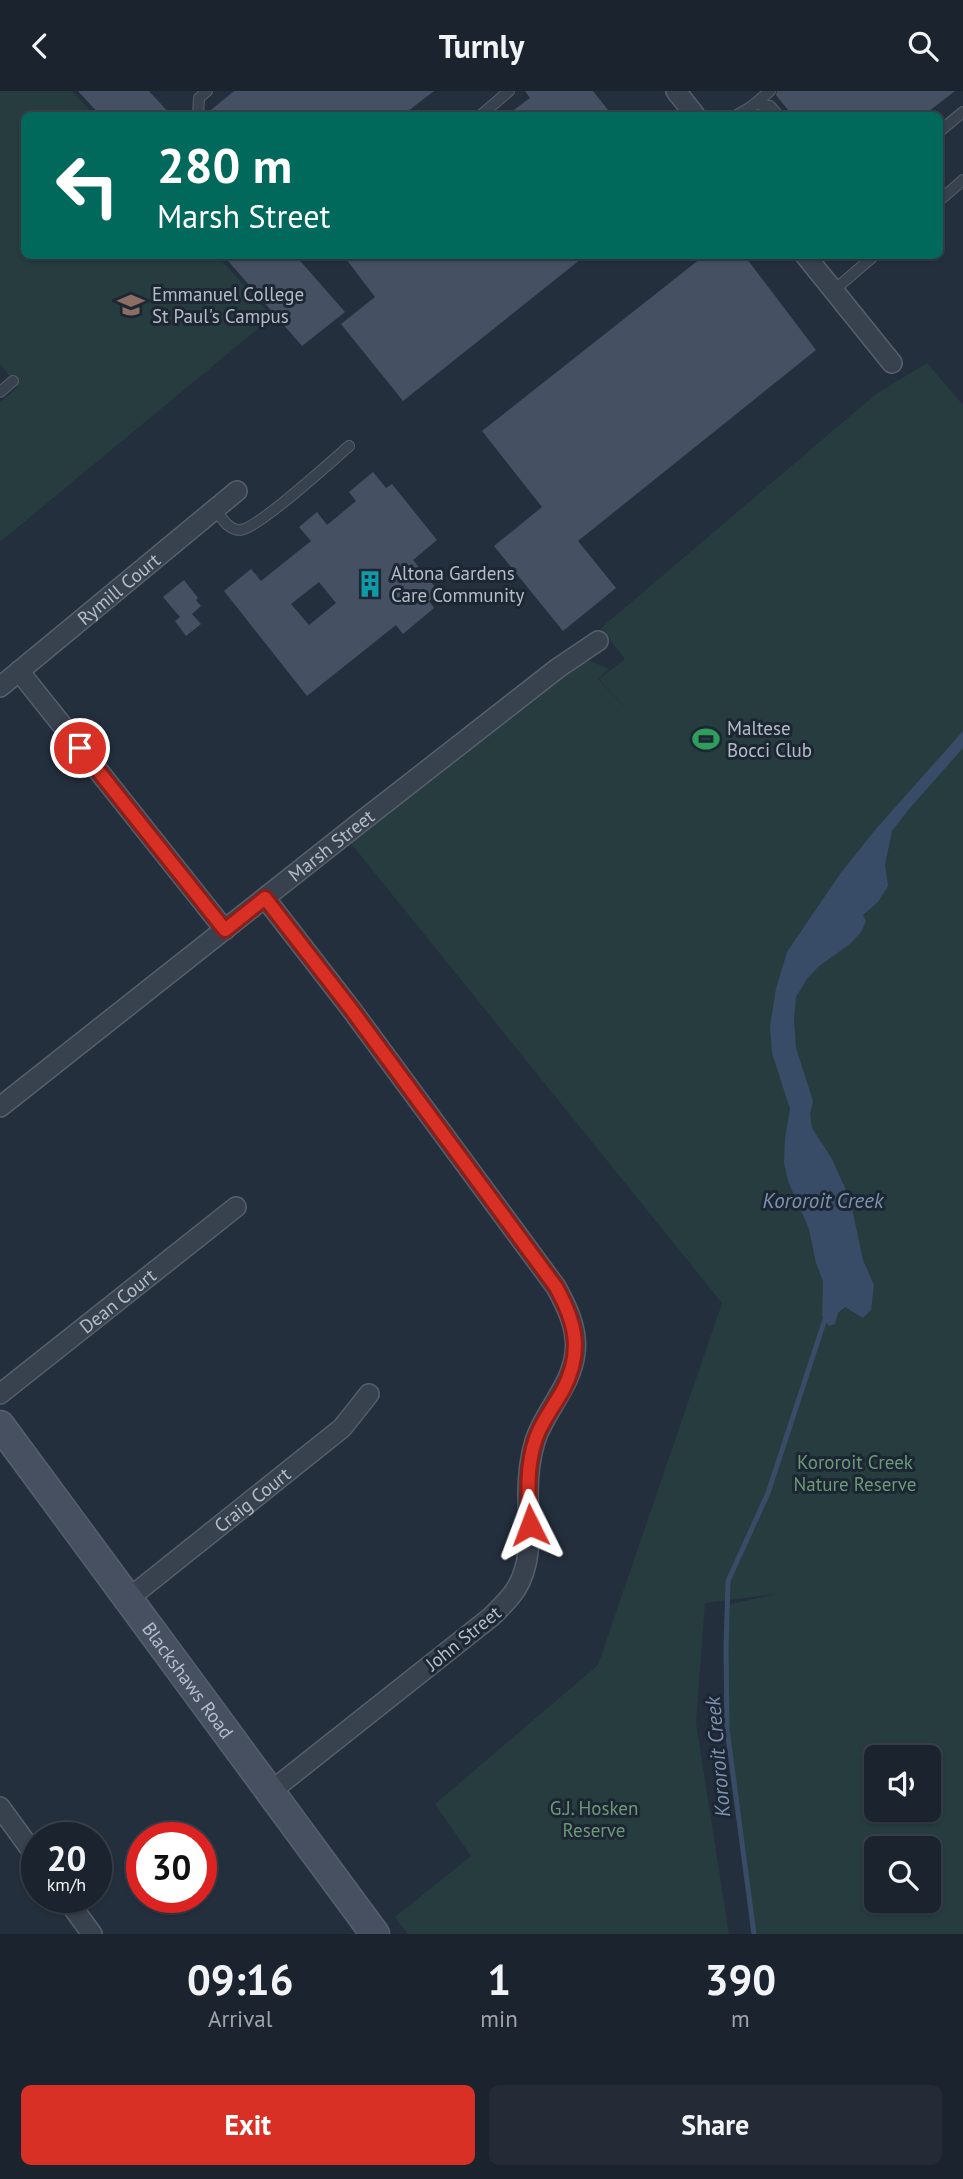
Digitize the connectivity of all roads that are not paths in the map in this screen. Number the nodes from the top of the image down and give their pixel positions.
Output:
1 (207, 91) edge
2 (509, 91) edge
3 (676, 91) edge
4 (770, 91) edge
5 (497, 95) edge
6 (752, 106) junction
7 (198, 112) edge
8 (483, 112) edge
9 (693, 112) edge
10 (742, 112) edge
11 (775, 112) edge
12 (963, 112) edge
13 (943, 129) edge
14 (963, 180) edge
15 (943, 197) edge
16 (808, 259) edge
17 (870, 259) edge
18 (834, 291) junction
19 (892, 363) dead end
20 (13, 381) dead end
21 (0, 392) edge
22 (349, 446) dead end
23 (237, 491) dead end
24 (215, 509) junction
25 (598, 641) dead end
26 (19, 671) junction
27 (0, 687) edge
28 (265, 898) junction
29 (225, 930) junction
30 (0, 1107) edge
31 (236, 1207) dead end
32 (0, 1394) edge
33 (369, 1394) dead end
34 (0, 1425) edge
35 (128, 1599) junction
36 (270, 1792) junction
37 (0, 1807) edge
38 (21, 1836) edge
39 (77, 1913) edge
40 (92, 1934) edge
41 (375, 1934) edge

1 - 7 lane
2 - 5 lane
3 - 9 street
4 - 6 lane
5 - 8 lane
6 - 10 lane
6 - 11 lane
12 - 13 lane
14 - 15 lane
16 - 18 street
17 - 18 lane
18 - 19 street
20 - 21 lane
22 - 24 lane
23 - 24 street, Rymill Court
24 - 26 street, Rymill Court
25 - 28 street, Marsh Street
26 - 27 street, Rymill Court
26 - 29 street
28 - 29 street, Marsh Street
28 - 36 street, John Street
29 - 30 street, Marsh Street
31 - 32 street, Dean Court
33 - 35 street, Craig Court
34 - 35 main road, Blackshaws Road
35 - 36 main road, Blackshaws Road
36 - 41 main road, Blackshaws Road
37 - 38 street
39 - 40 street

